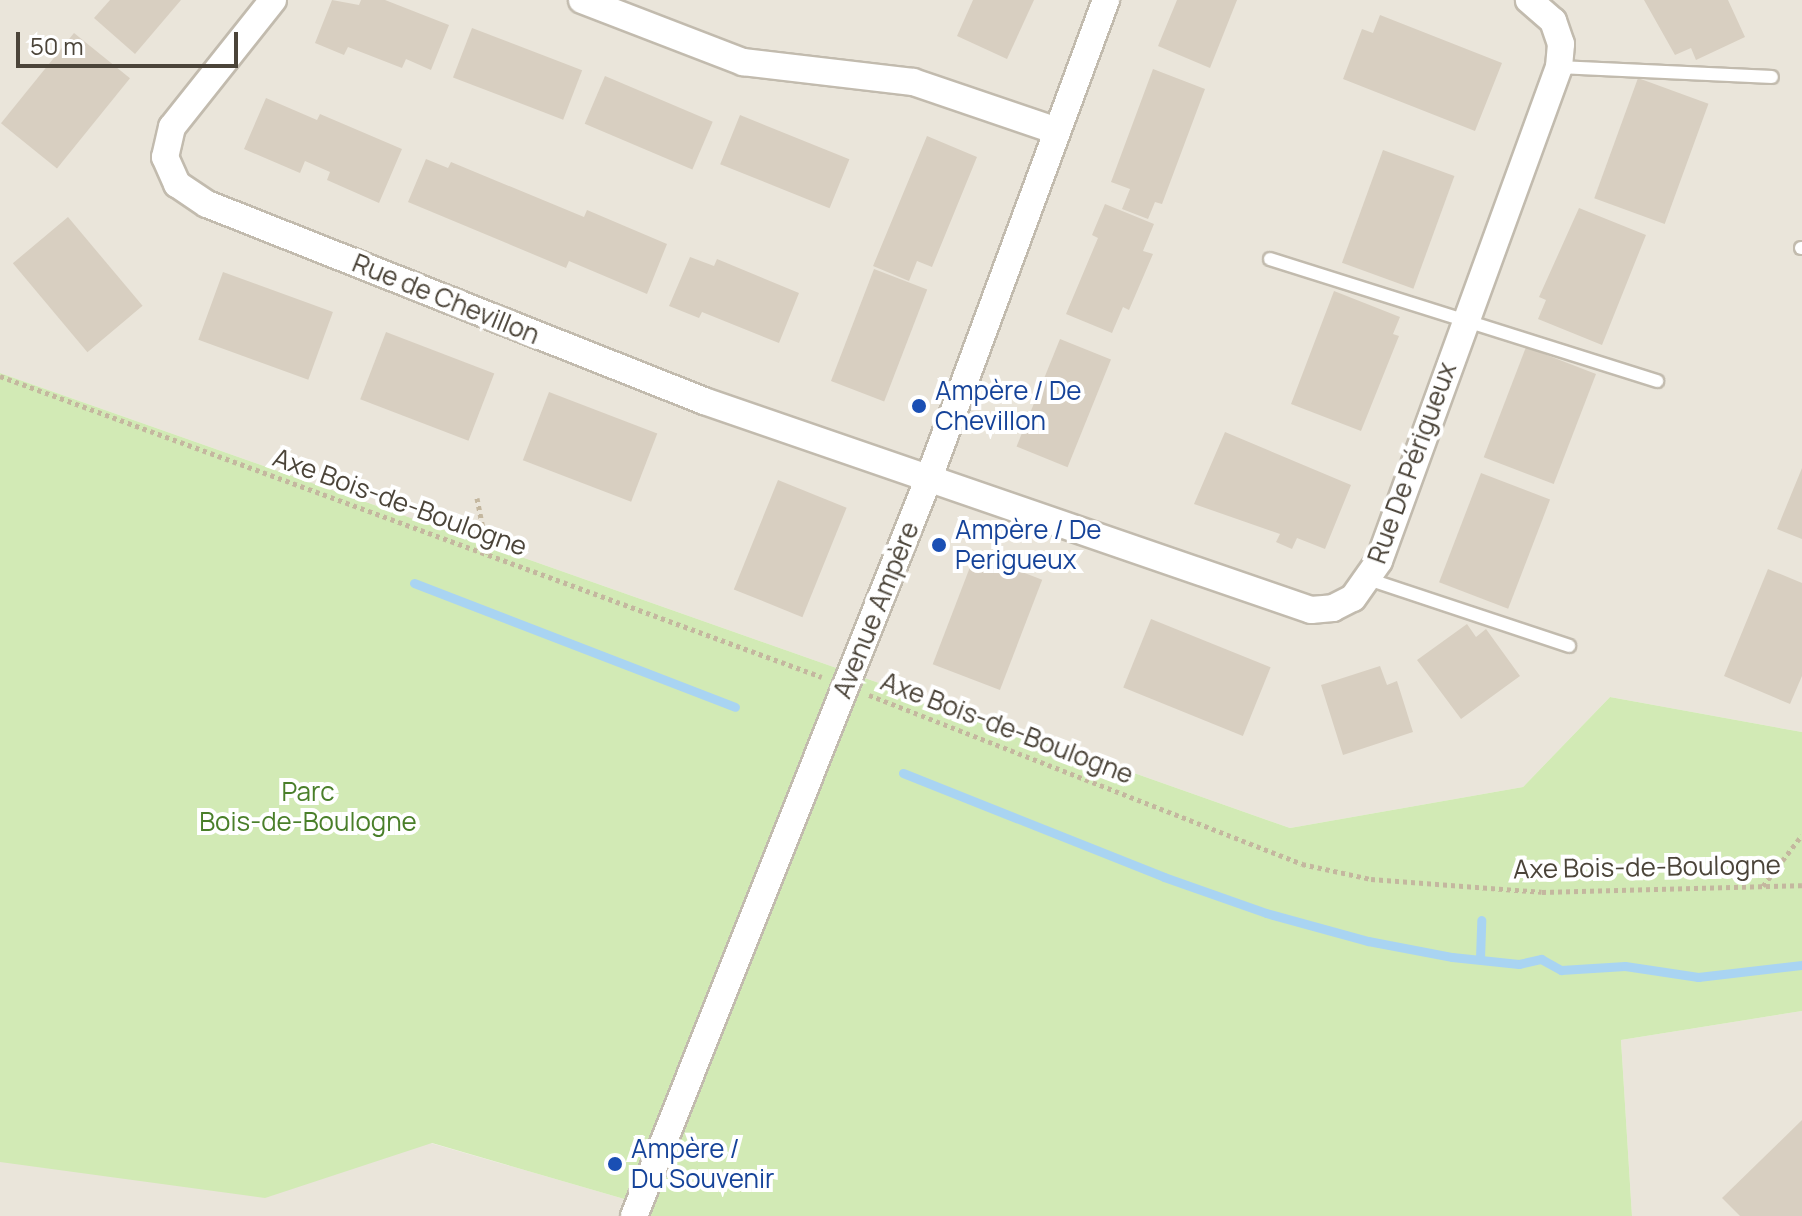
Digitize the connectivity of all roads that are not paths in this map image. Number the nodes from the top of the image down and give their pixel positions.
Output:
1 (273, 0) edge
2 (582, 0) edge
3 (1106, 0) edge
4 (1529, 0) edge
5 (1559, 67) junction
6 (1772, 77) dead end
7 (1057, 131) junction
8 (1270, 259) dead end
9 (1465, 321) junction
10 (1657, 381) dead end
11 (930, 475) junction
12 (1368, 579) junction
13 (1569, 646) dead end
14 (634, 1216) edge

1 - 11 street, Rue de Chevillon
2 - 7 street
3 - 7 street, Avenue Ampère
4 - 5 street, Rue De Périgueux
5 - 6 lane
5 - 9 street, Rue De Périgueux
7 - 11 street, Avenue Ampère
8 - 9 lane
9 - 10 lane
9 - 12 street, Rue De Périgueux
11 - 12 street, Rue De Périgueux
11 - 14 street, Avenue Ampère
12 - 13 lane

